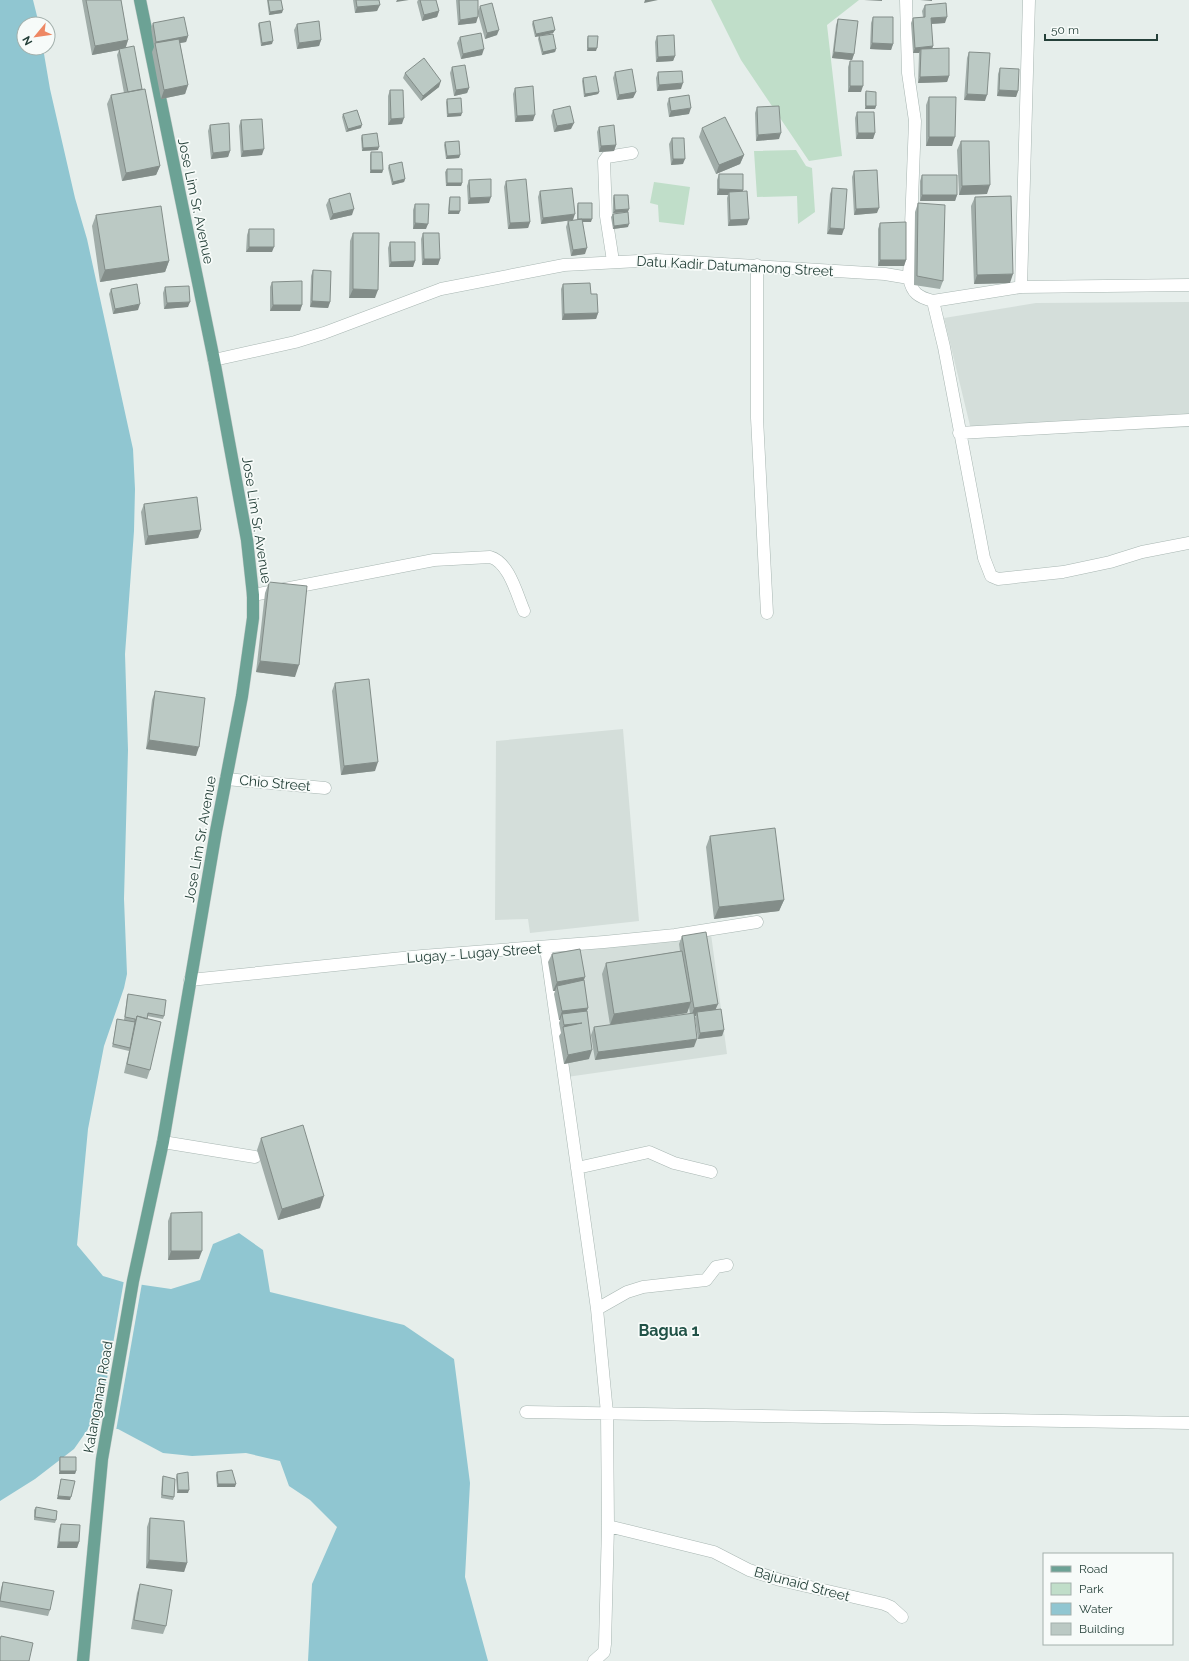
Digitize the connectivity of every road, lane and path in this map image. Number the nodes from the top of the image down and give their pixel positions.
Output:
1 (140, 0) edge
2 (906, 0) edge
3 (1029, 0) edge
4 (632, 153) dead end
5 (612, 261) junction
6 (757, 265) junction
7 (909, 278) junction
8 (1189, 285) edge
9 (1021, 287) junction
10 (933, 301) junction
11 (214, 360) junction
12 (1189, 420) edge
13 (959, 433) junction
14 (1189, 543) edge
15 (253, 595) junction
16 (524, 611) dead end
17 (767, 613) dead end
18 (226, 779) junction
19 (325, 788) dead end
20 (758, 922) dead end
21 (546, 948) junction
22 (190, 980) junction
23 (163, 1142) junction
24 (255, 1157) dead end
25 (577, 1168) junction
26 (711, 1172) dead end
27 (728, 1265) dead end
28 (597, 1309) junction
29 (526, 1412) dead end
30 (607, 1413) junction
31 (1189, 1423) edge
32 (608, 1526) junction
33 (902, 1617) dead end
34 (83, 1661) edge
35 (594, 1661) edge

1 - 11 main road, Jose Lim Sr. Avenue
2 - 7 street
3 - 9 street
4 - 5 street
5 - 6 street, Datu Kadir Datumanong Street
5 - 11 street, Datu Kadir Datumanong Street
6 - 7 street, Datu Kadir Datumanong Street
6 - 17 street
7 - 10 street
8 - 9 street
9 - 10 street
10 - 13 street
11 - 15 main road, Jose Lim Sr. Avenue
12 - 13 street
13 - 14 street
15 - 16 street
15 - 18 main road, Jose Lim Sr. Avenue
18 - 19 street, Chio Street
18 - 22 main road, Jose Lim Sr. Avenue
20 - 21 street, Lugay - Lugay Street
21 - 22 street, Lugay - Lugay Street
21 - 25 street
22 - 23 main road, Jose Lim Sr. Avenue
23 - 24 street
23 - 34 main road, Kalanganan Road
25 - 26 street
25 - 28 street
27 - 28 street
28 - 30 street
29 - 30 street
30 - 31 street
30 - 32 street
32 - 33 street, Bajunaid Street
32 - 35 street

